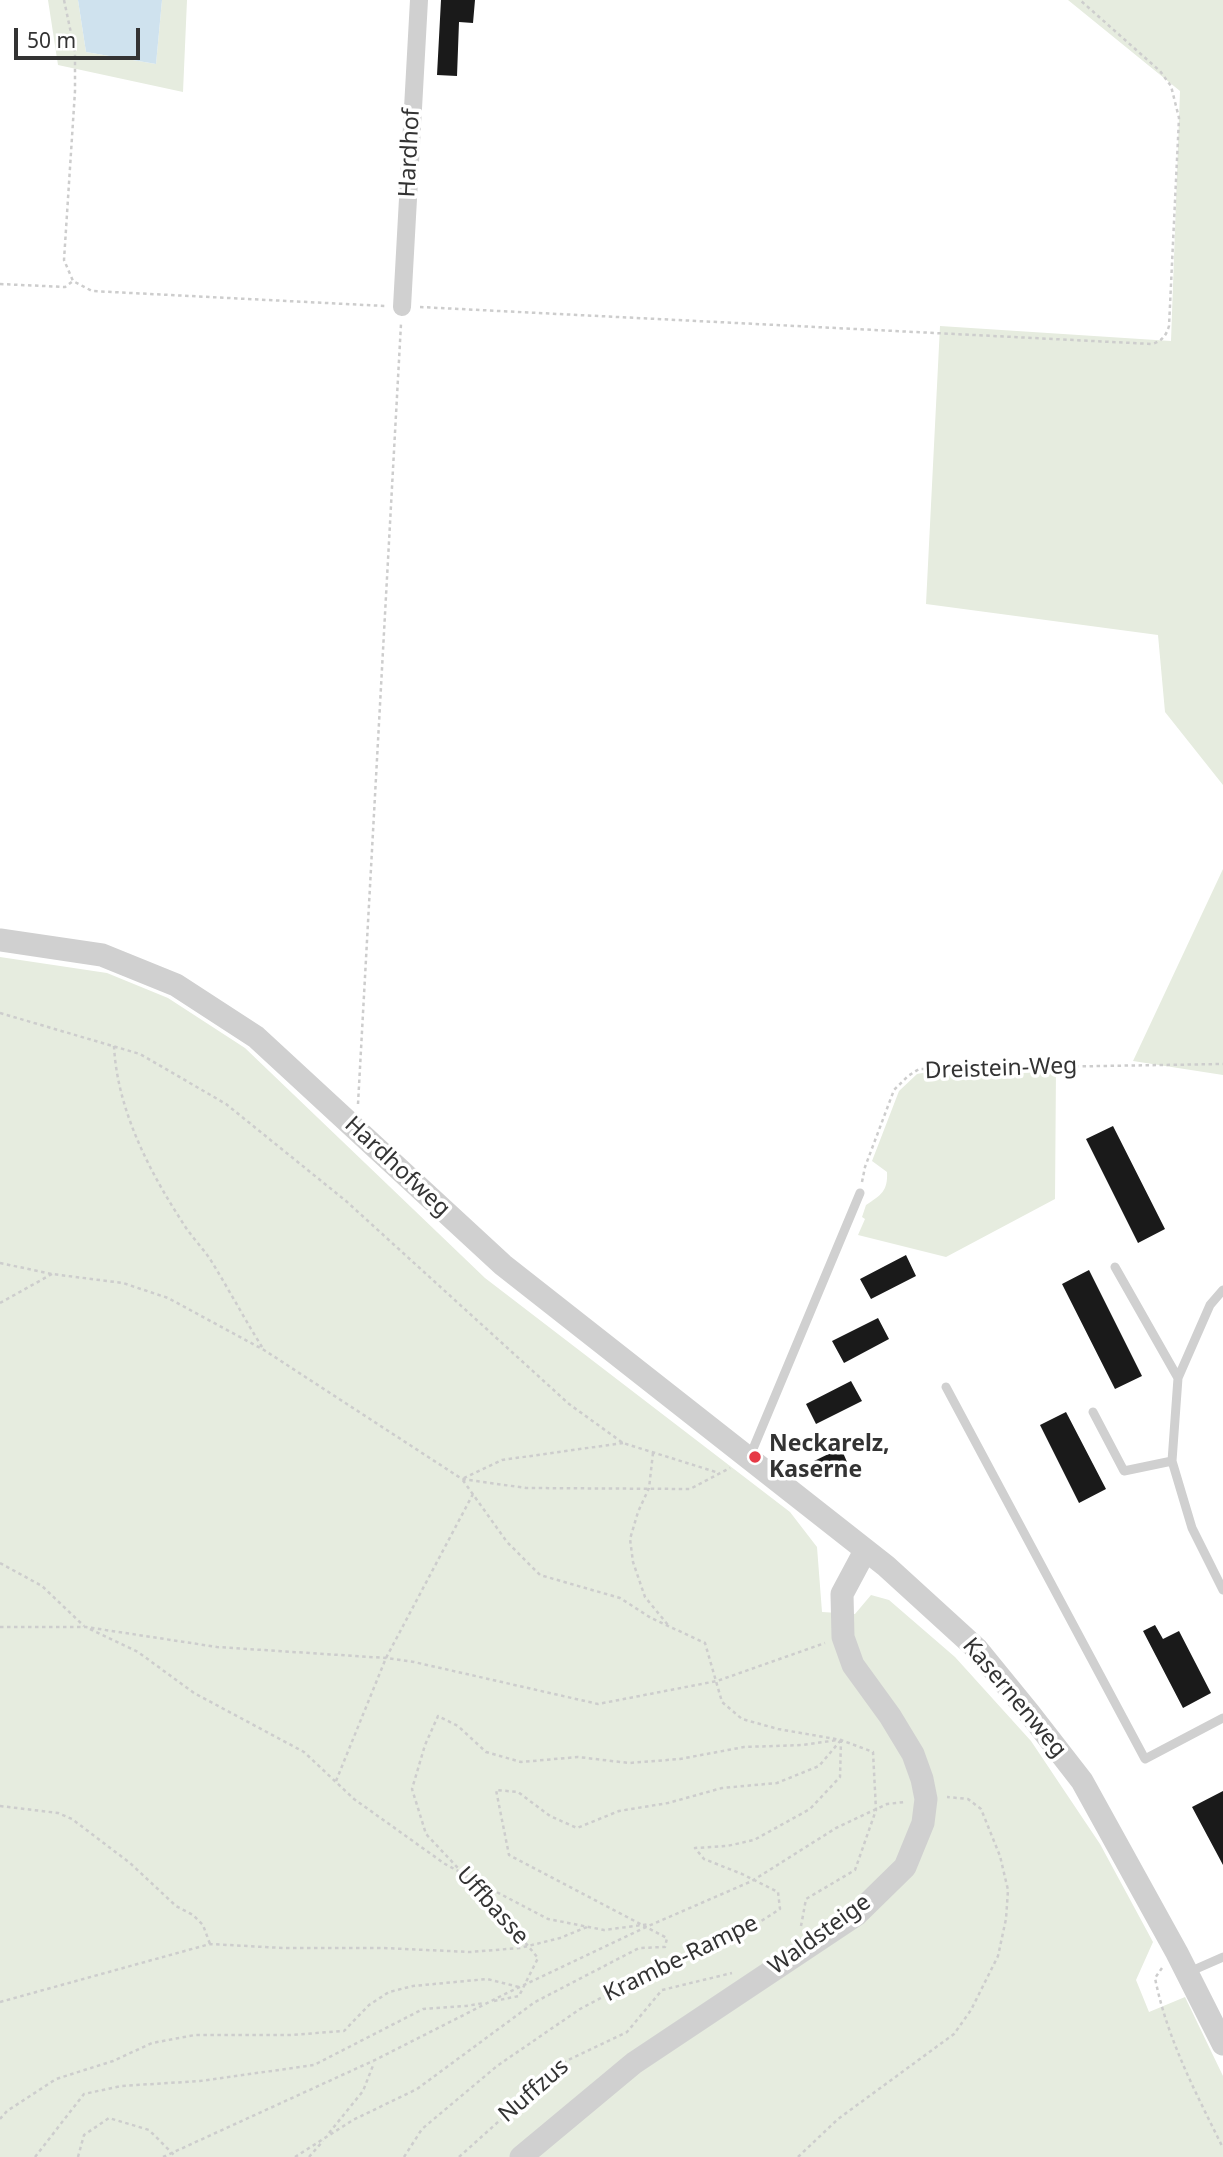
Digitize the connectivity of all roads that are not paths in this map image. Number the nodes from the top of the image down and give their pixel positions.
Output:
1 (419, 0) edge
2 (402, 307) road end
3 (0, 940) edge
4 (860, 1193) road end
5 (1115, 1266) dead end
6 (1223, 1290) edge
7 (1178, 1378) junction
8 (946, 1387) dead end
9 (1093, 1412) dead end
10 (1172, 1461) junction
11 (754, 1462) junction
12 (864, 1551) junction
13 (1223, 1590) edge
14 (1223, 1718) edge
15 (1223, 1957) edge
16 (1182, 1963) junction
17 (1223, 2044) edge
18 (521, 2157) edge

1 - 2 street, Hardhof
3 - 11 street, Hardhofweg
4 - 11 lane
5 - 7 lane
6 - 7 lane
7 - 10 lane
8 - 14 lane
9 - 10 lane
10 - 13 lane
11 - 12 street, Kasernenweg
12 - 16 street, Kasernenweg
12 - 18 street, Waldsteige
15 - 16 lane
16 - 17 street, Kasernenweg

